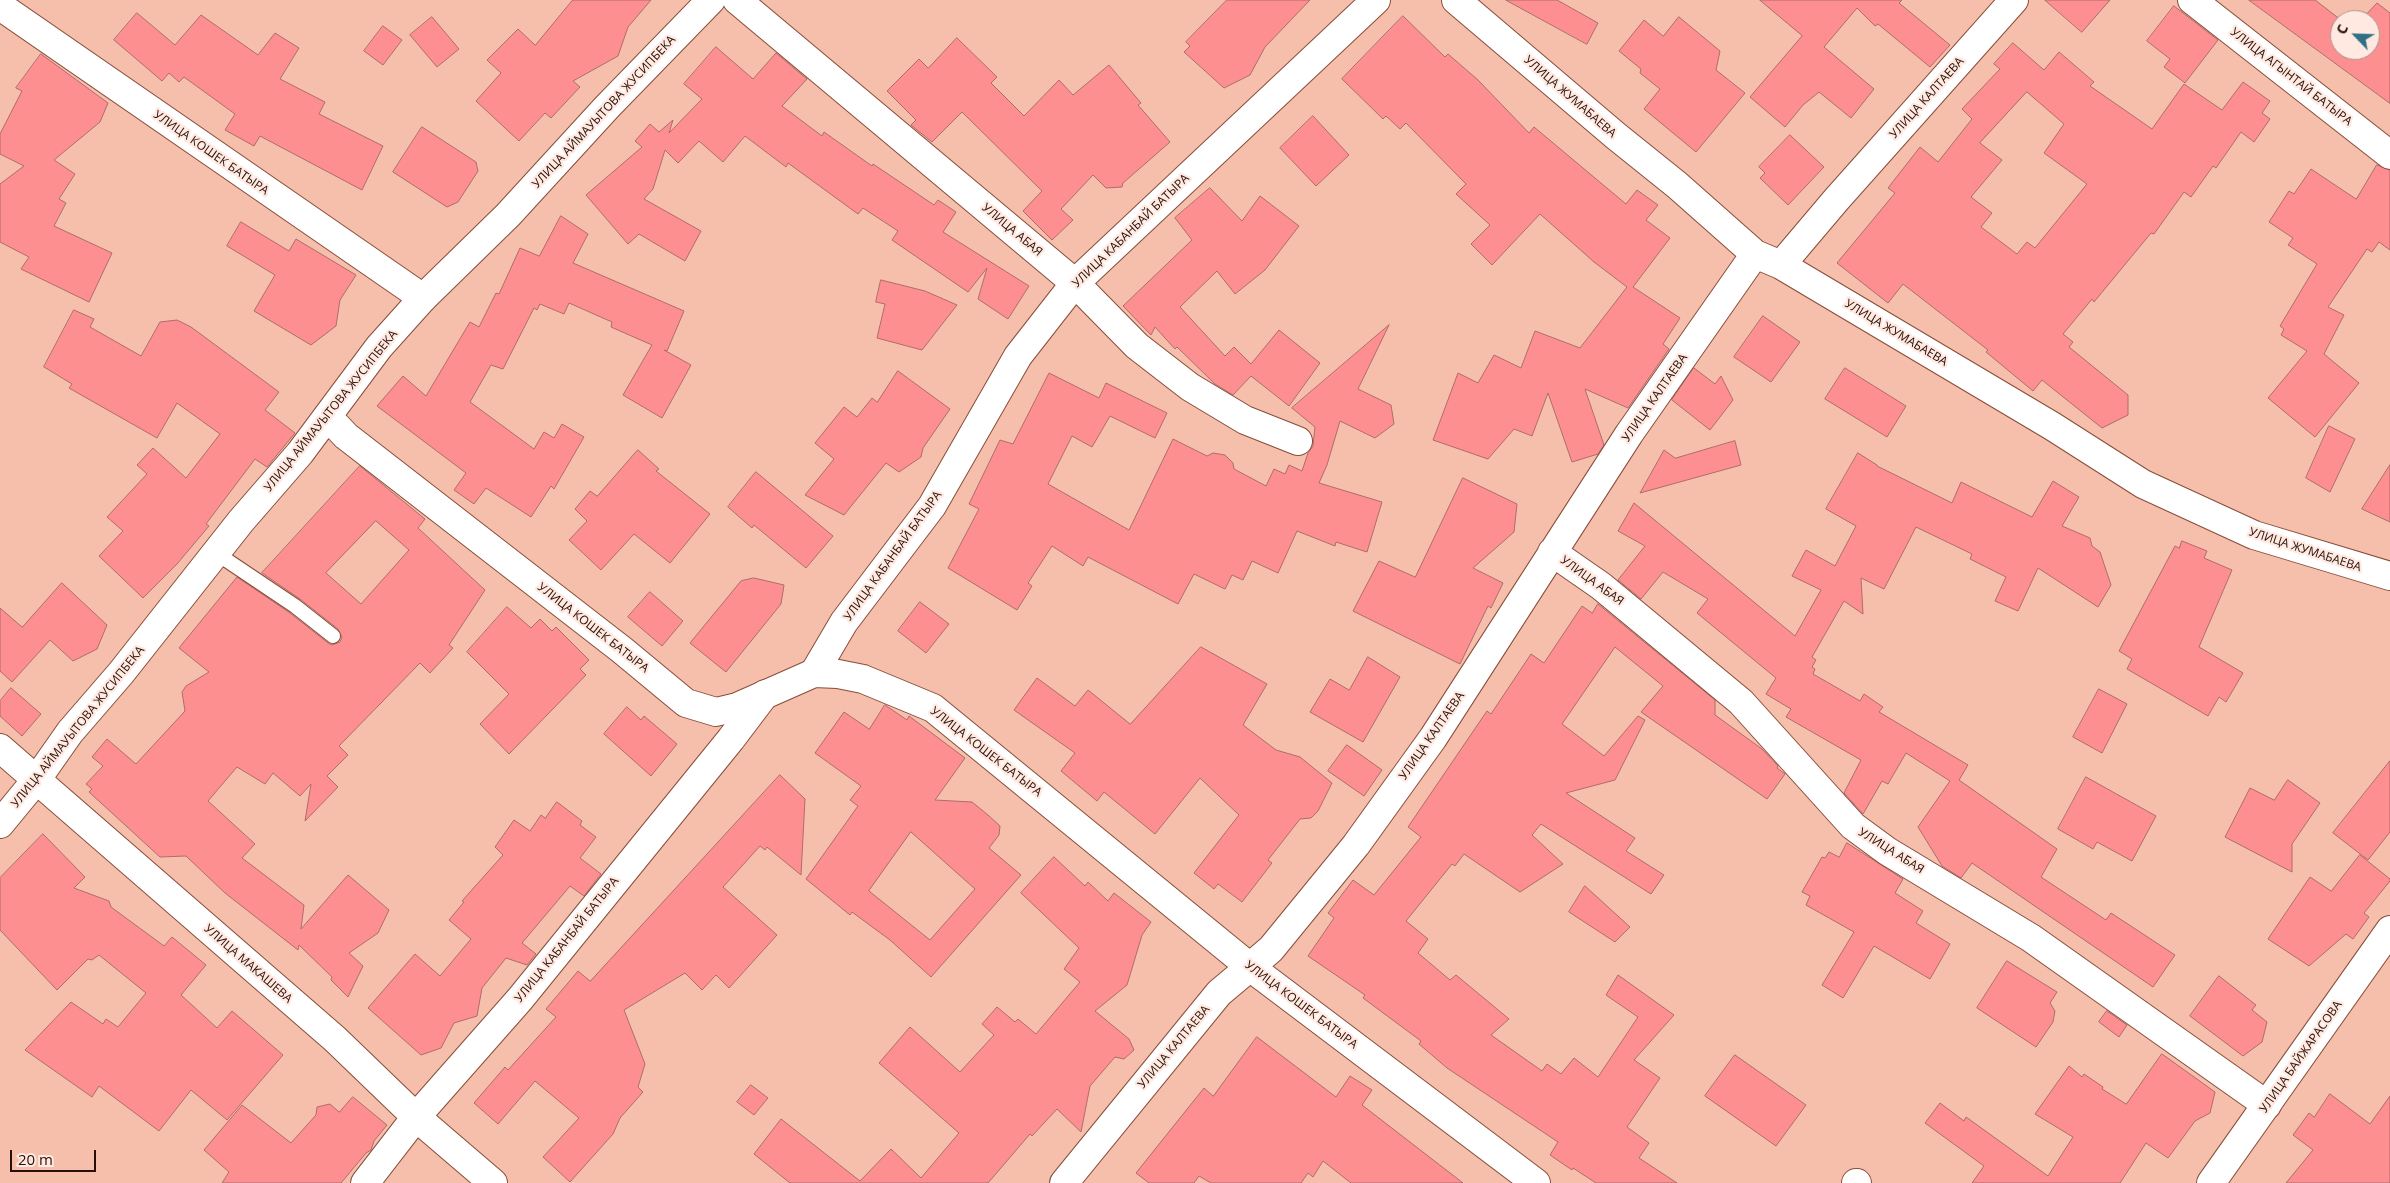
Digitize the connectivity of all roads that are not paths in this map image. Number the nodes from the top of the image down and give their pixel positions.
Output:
1 (711, 0) edge
2 (737, 0) edge
3 (1376, 0) edge
4 (1456, 0) edge
5 (2014, 0) edge
6 (2192, 0) edge
7 (0, 6) edge
8 (2390, 155) edge
9 (1755, 254) junction
10 (1781, 265) junction
11 (1075, 283) junction
12 (424, 298) junction
13 (328, 417) junction
14 (1298, 441) dead end
15 (1552, 552) junction
16 (216, 553) junction
17 (2390, 576) edge
18 (333, 636) dead end
19 (814, 673) junction
20 (765, 694) junction
21 (0, 748) edge
22 (37, 780) junction
23 (0, 824) edge
24 (2390, 930) edge
25 (1250, 967) junction
26 (2267, 1104) junction
27 (416, 1117) junction
28 (366, 1183) edge
29 (494, 1183) edge
30 (1064, 1183) edge
31 (1536, 1183) edge
32 (2211, 1183) edge

1 - 12 street, УЛИЦА АЙМАУЫТОВА ЖУСИПБЕКА
2 - 11 street, УЛИЦА АБАЯ
3 - 11 street, УЛИЦА КАБАНБАЙ БАТЫРА
4 - 9 street, УЛИЦА ЖУМАБАЕВА
5 - 10 street, УЛИЦА КАЛТАЕВА
6 - 8 street, УЛИЦА АГЫНТАЙ БАТЫРА
7 - 12 street, УЛИЦА КОШЕК БАТЫРА
9 - 10 street, УЛИЦА ЖУМАБАЕВА
9 - 15 street, УЛИЦА КАЛТАЕВА
10 - 17 street, УЛИЦА ЖУМАБАЕВА
11 - 14 street, УЛИЦА АБАЯ
11 - 19 street, УЛИЦА КАБАНБАЙ БАТЫРА
12 - 13 street, УЛИЦА АЙМАУЫТОВА ЖУСИПБЕКА
13 - 16 street, УЛИЦА АЙМАУЫТОВА ЖУСИПБЕКА
13 - 20 street, УЛИЦА КОШЕК БАТЫРА
15 - 25 street, УЛИЦА КАЛТАЕВА
15 - 26 street, УЛИЦА АБАЯ
16 - 18 lane
16 - 22 street, УЛИЦА АЙМАУЫТОВА ЖУСИПБЕКА
19 - 20 street, УЛИЦА КОШЕК БАТЫРА
19 - 25 street, УЛИЦА КОШЕК БАТЫРА
20 - 27 street, УЛИЦА КАБАНБАЙ БАТЫРА
21 - 22 street, УЛИЦА МАКАШЕВА
22 - 23 street, УЛИЦА АЙМАУЫТОВА ЖУСИПБЕКА
22 - 27 street, УЛИЦА МАКАШЕВА
24 - 26 street, УЛИЦА БАЙЖАРАСОВА
25 - 30 street, УЛИЦА КАЛТАЕВА
25 - 31 street, УЛИЦА КОШЕК БАТЫРА
26 - 32 street, УЛИЦА БАЙЖАРАСОВА
27 - 28 street, УЛИЦА КАБАНБАЙ БАТЫРА
27 - 29 street, УЛИЦА МАКАШЕВА

